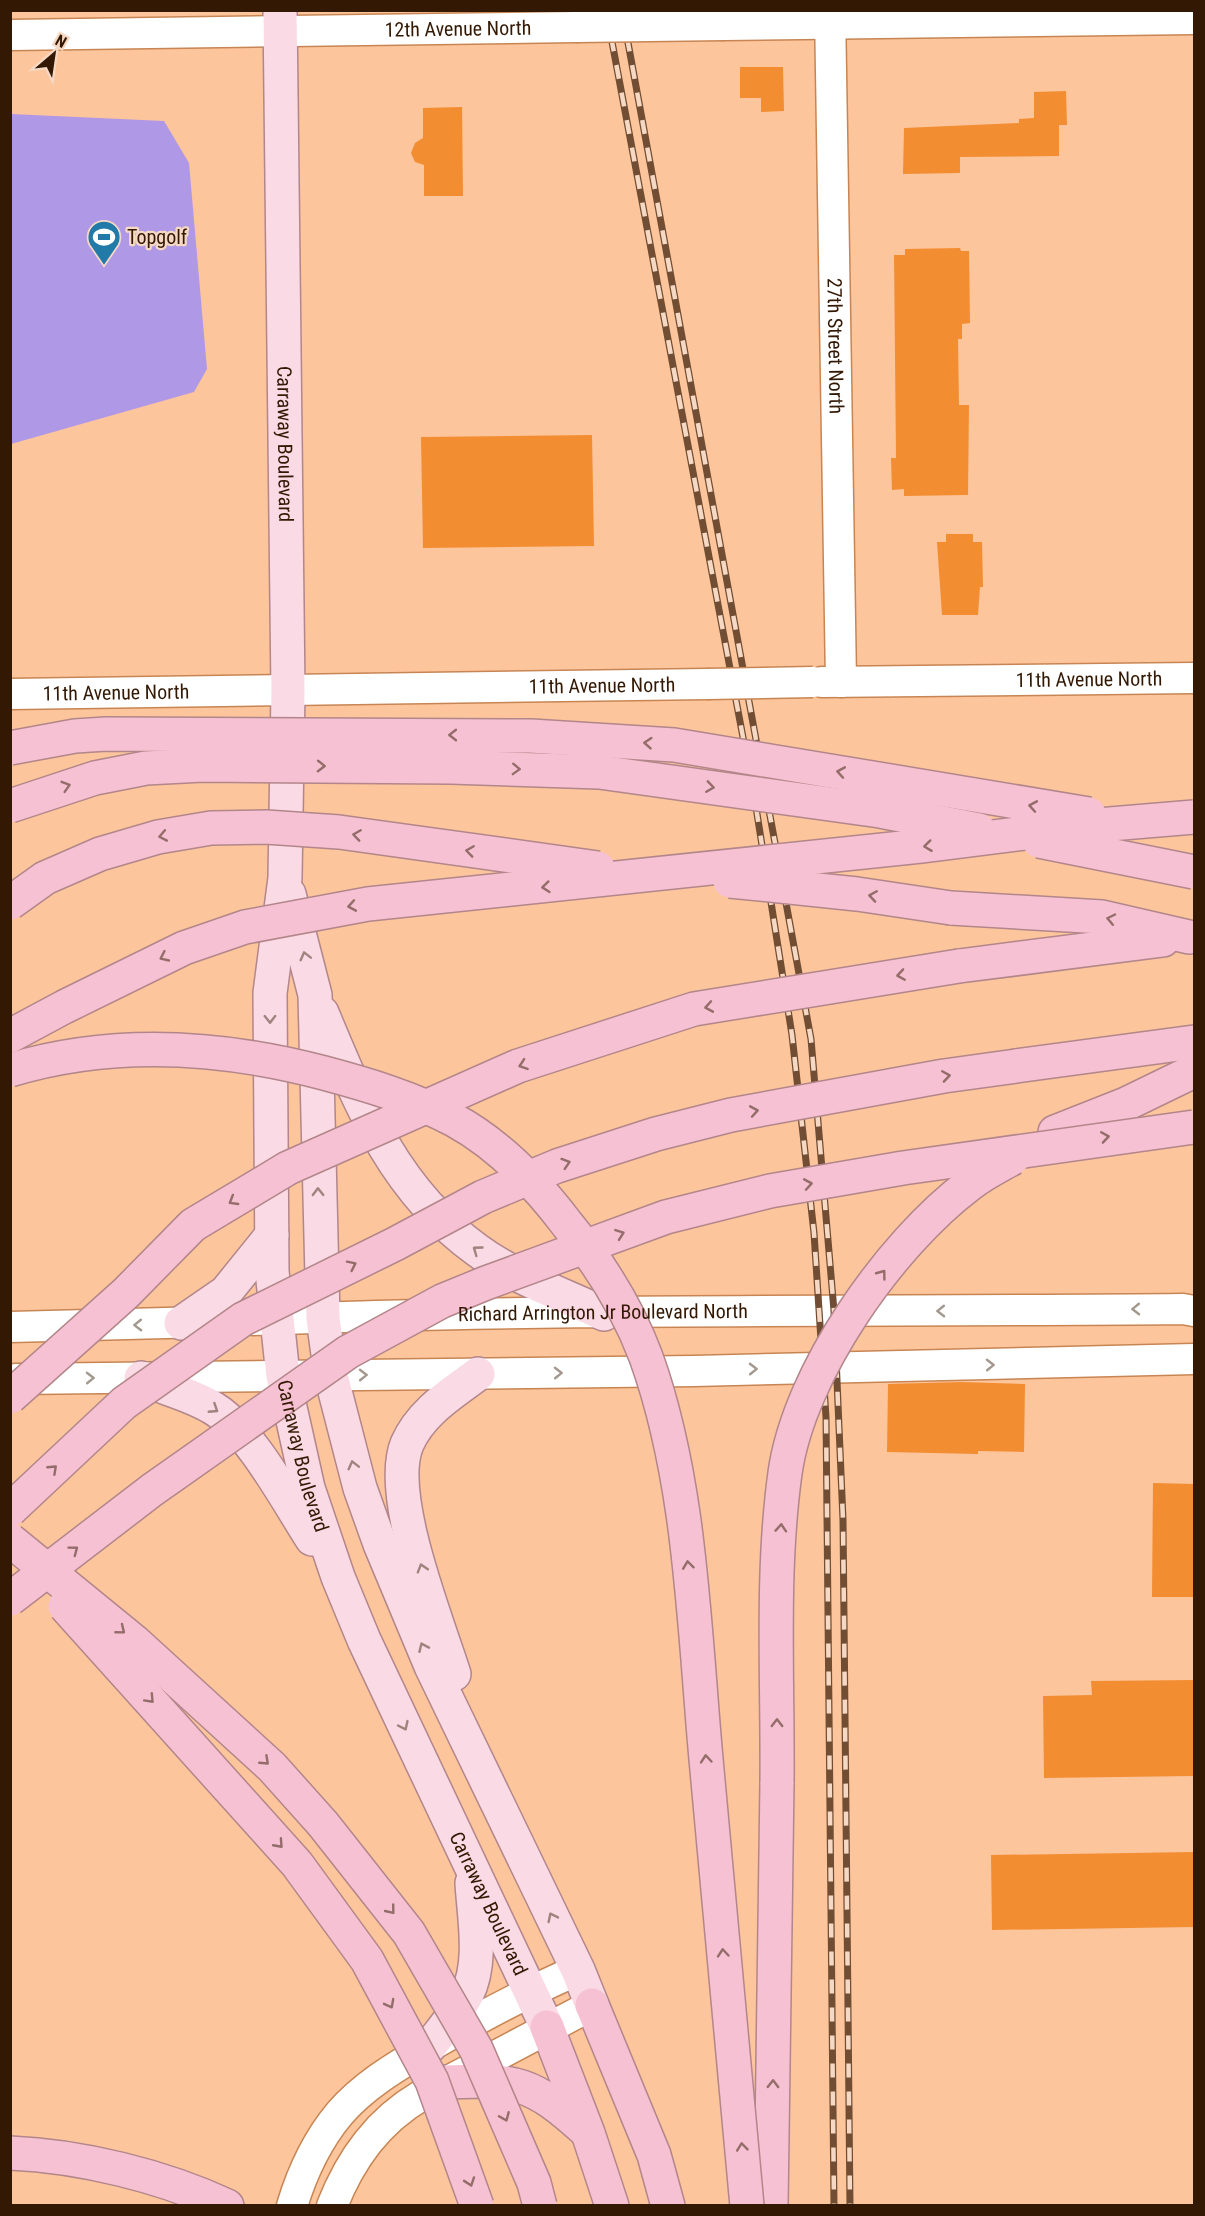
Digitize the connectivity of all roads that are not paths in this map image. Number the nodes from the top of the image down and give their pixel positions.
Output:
1 (830, 17) edge
2 (1194, 19) edge
3 (280, 21) edge
4 (10, 35) edge
5 (1194, 678) edge
6 (827, 682) junction
7 (288, 691) junction
8 (10, 694) edge
9 (10, 748) edge
10 (10, 806) edge
11 (1194, 817) edge
12 (1194, 829) edge
13 (1194, 872) edge
14 (285, 878) junction
15 (10, 903) edge
16 (1192, 937) edge
17 (315, 995) junction
18 (10, 1036) edge
19 (1194, 1042) edge
20 (10, 1070) edge
21 (1194, 1071) edge
22 (1194, 1127) edge
23 (272, 1235) junction
24 (1194, 1311) edge
25 (604, 1314) junction
26 (323, 1318) junction
27 (277, 1319) junction
28 (181, 1323) junction
29 (10, 1328) edge
30 (1194, 1359) edge
31 (478, 1374) junction
32 (283, 1376) junction
33 (331, 1376) junction
34 (141, 1378) junction
35 (10, 1379) edge
36 (10, 1397) edge
37 (10, 1510) edge
38 (10, 1540) edge
39 (10, 1548) edge
40 (338, 1577) junction
41 (10, 1599) edge
42 (489, 1785) junction
43 (472, 1869) junction
44 (578, 1970) junction
45 (529, 1991) junction
46 (592, 2005) junction
47 (547, 2028) junction
48 (429, 2047) junction
49 (447, 2082) junction
50 (588, 2133) junction
51 (10, 2153) edge
52 (227, 2205) edge
53 (292, 2205) edge
54 (332, 2205) edge
55 (477, 2205) edge
56 (540, 2205) edge
57 (612, 2205) edge
58 (668, 2205) edge
59 (747, 2205) edge
60 (771, 2205) edge

1 - 2 street, 12th Avenue North
1 - 3 street, 12th Avenue North, bridge
1 - 6 street, 27th Street North
3 - 4 street, 12th Avenue North
3 - 7 main road, Carraway Boulevard
5 - 6 street, 11th Avenue North
6 - 7 street, 11th Avenue North, bridge
7 - 8 street, 11th Avenue North
7 - 14 main road, Carraway Boulevard
12 -> 9 highway, bridge
10 -> 13 highway, bridge
11 -> 18 highway, bridge
17 -> 14 main road, Carraway Boulevard
14 -> 23 main road, Carraway Boulevard
16 -> 15 highway, bridge
16 -> 36 highway, bridge
25 -> 17 main road
26 -> 17 main road, Carraway Boulevard
37 -> 19 highway, bridge
59 -> 20 highway, bridge
60 -> 21 highway, bridge
41 -> 22 highway, bridge
23 - 27 main road, Carraway Boulevard
23 - 28 main road
24 -> 25 street, Richard Arrington Jr Boulevard North
25 - 26 street, Richard Arrington Jr Boulevard North
26 - 27 street, Richard Arrington Jr Boulevard North
26 - 33 main road, Carraway Boulevard
27 - 28 street, Richard Arrington Jr Boulevard North
27 - 32 main road, Carraway Boulevard
28 -> 29 street, Richard Arrington Jr Boulevard North
31 -> 30 street
33 -> 31 street
42 -> 31 main road
32 - 33 street
32 - 34 street
32 - 40 main road, Carraway Boulevard
42 -> 33 main road, Carraway Boulevard
35 -> 34 street
34 -> 40 main road
38 -> 56 highway, bridge
39 -> 55 highway, bridge
40 -> 43 main road, Carraway Boulevard
44 -> 42 main road, Carraway Boulevard
43 - 45 main road, Carraway Boulevard
43 - 48 main road
44 - 45 street, Carraway Boulevard
44 - 46 main road, Carraway Boulevard
45 - 47 main road, Carraway Boulevard
45 - 48 street, Carraway Boulevard
46 - 47 street
46 - 58 highway
47 - 49 street
47 - 50 highway
48 - 53 street, Carraway Boulevard
49 - 50 highway
49 - 54 street
50 - 57 highway
51 - 52 highway

